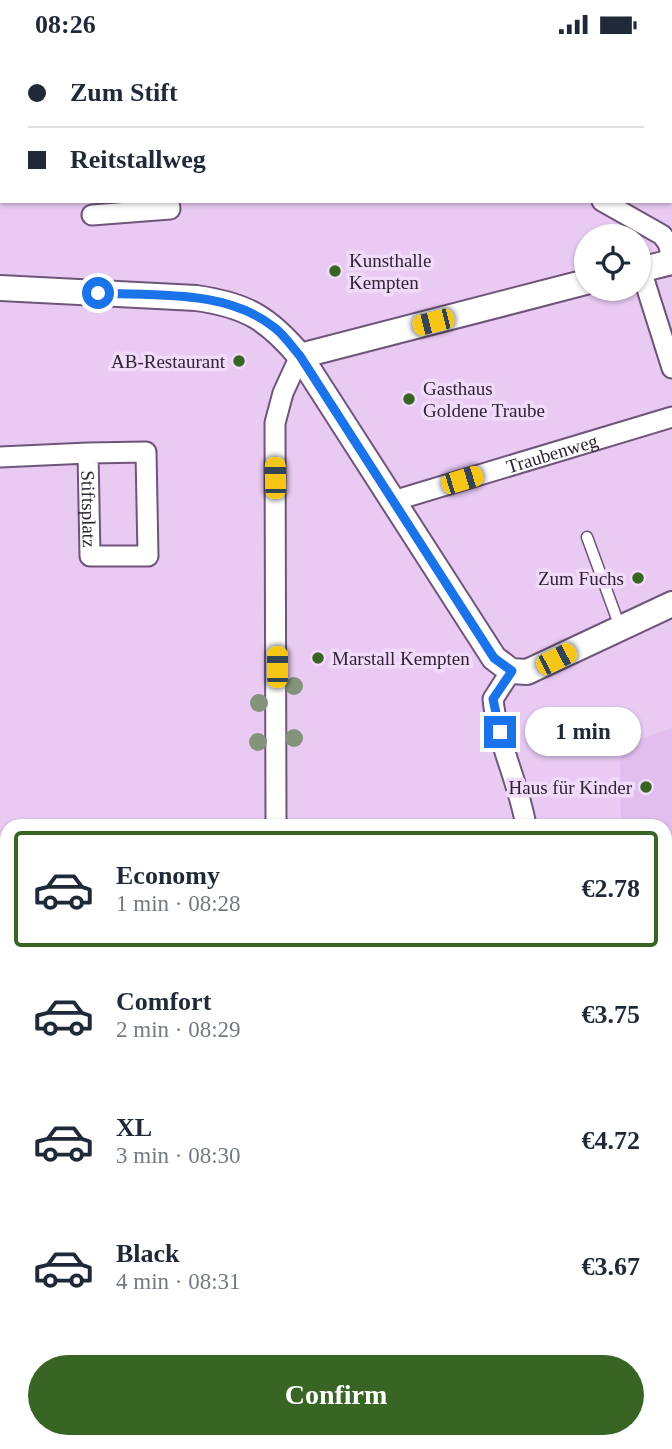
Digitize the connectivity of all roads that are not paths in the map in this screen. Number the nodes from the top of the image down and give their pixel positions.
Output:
1 (169, 203) edge
2 (605, 203) edge
3 (92, 215) dead end
4 (672, 260) edge
5 (651, 267) edge
6 (574, 285) edge
7 (0, 288) edge
8 (650, 301) edge
9 (300, 356) junction
10 (672, 368) edge
11 (672, 417) edge
12 (88, 453) junction
13 (5, 457) edge
14 (393, 501) junction
15 (587, 537) dead end
16 (672, 604) edge
17 (620, 627) junction
18 (512, 671) junction
19 (276, 819) edge
20 (525, 819) edge

1 - 3 street
2 - 4 street
4 - 5 street
6 - 9 street
7 - 9 street
8 - 10 street
9 - 14 street
9 - 19 street
11 - 14 street, Traubenweg
12 - 12 street, Stiftsplatz
12 - 13 street, Stiftsplatz
14 - 18 street
15 - 17 lane
16 - 17 street
17 - 18 street
18 - 20 street

